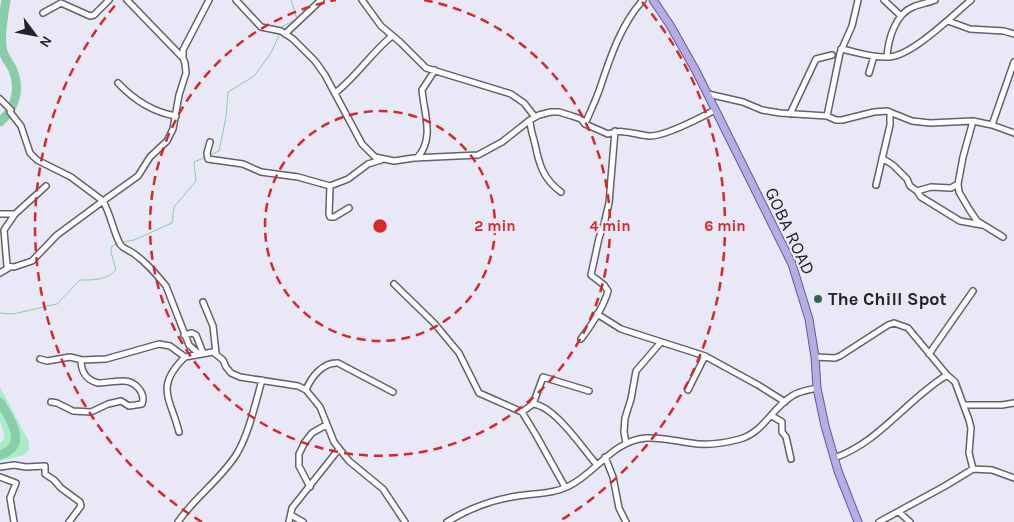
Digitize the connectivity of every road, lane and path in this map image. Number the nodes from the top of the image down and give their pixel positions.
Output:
1 (108, 0) edge
2 (128, 0) edge
3 (209, 0) edge
4 (236, 0) edge
5 (322, 0) edge
6 (362, 0) edge
7 (643, 0) edge
8 (654, 0) edge
9 (858, 0) edge
10 (884, 0) edge
11 (935, 0) edge
12 (971, 0) edge
13 (43, 13) dead end
14 (902, 16) junction
15 (948, 21) junction
16 (285, 34) junction
17 (1014, 34) edge
18 (392, 36) junction
19 (841, 49) junction
20 (832, 55) dead end
21 (874, 56) junction
22 (887, 57) junction
23 (183, 58) junction
24 (1014, 62) edge
25 (435, 70) junction
26 (869, 73) dead end
27 (118, 83) dead end
28 (335, 93) junction
29 (708, 94) junction
30 (0, 99) edge
31 (715, 110) junction
32 (890, 112) junction
33 (790, 114) junction
34 (176, 116) junction
35 (827, 116) junction
36 (532, 119) junction
37 (973, 121) junction
38 (585, 124) junction
39 (992, 125) junction
40 (615, 131) junction
41 (1014, 133) edge
42 (210, 142) dead end
43 (417, 158) junction
44 (882, 158) junction
45 (381, 159) junction
46 (958, 184) junction
47 (876, 185) dead end
48 (46, 186) dead end
49 (330, 186) junction
50 (917, 191) junction
51 (561, 192) dead end
52 (104, 201) junction
53 (349, 208) dead end
54 (0, 214) edge
55 (15, 214) junction
56 (983, 225) junction
57 (1003, 237) dead end
58 (10, 267) junction
59 (0, 273) edge
60 (394, 284) dead end
61 (973, 291) dead end
62 (203, 302) dead end
63 (597, 314) junction
64 (184, 335) junction
65 (581, 339) dead end
66 (661, 342) junction
67 (207, 353) junction
68 (929, 354) junction
69 (705, 356) junction
70 (185, 357) junction
71 (815, 357) junction
72 (40, 359) dead end
73 (81, 360) junction
74 (947, 375) junction
75 (262, 380) junction
76 (817, 388) junction
77 (306, 390) junction
78 (688, 390) dead end
79 (589, 391) dead end
80 (394, 392) dead end
81 (51, 402) dead end
82 (785, 402) junction
83 (1014, 403) edge
84 (533, 404) junction
85 (964, 405) junction
86 (522, 412) junction
87 (772, 416) junction
88 (326, 425) junction
89 (179, 432) dead end
90 (626, 443) junction
91 (339, 449) junction
92 (606, 457) junction
93 (834, 458) junction
94 (791, 460) dead end
95 (597, 465) junction
96 (0, 467) edge
97 (973, 469) junction
98 (0, 477) edge
99 (1014, 478) edge
100 (310, 487) junction
101 (565, 487) junction
102 (898, 512) junction
103 (291, 515) junction
104 (14, 522) edge
105 (69, 522) edge
106 (178, 522) edge
107 (289, 522) edge
108 (304, 522) edge
109 (404, 522) edge
110 (447, 522) edge
111 (626, 522) edge
112 (858, 522) edge
113 (879, 522) edge
114 (910, 522) edge

1 - 13 street
2 - 23 street
3 - 23 street
4 - 16 street
5 - 16 street
6 - 18 street
7 - 38 street
8 - 29 main road, GOBA ROAD
9 - 19 street
10 - 14 street
11 - 14 street
12 - 15 street
14 - 22 street
15 - 17 street
15 - 22 street
16 - 28 street
18 - 25 street
18 - 28 street
19 - 21 street
19 - 35 street
20 - 33 street
21 - 22 street
21 - 26 street
23 - 34 street
24 - 39 street
25 - 36 street
25 - 43 street
27 - 34 street
28 - 45 street
29 - 31 main road, GOBA ROAD
29 - 33 street
30 - 52 street
31 - 40 street
31 - 71 main road, GOBA ROAD
32 - 35 street
32 - 37 street
32 - 44 street
33 - 35 street
34 - 52 street
36 - 38 street
36 - 43 street
36 - 51 street
37 - 39 street
37 - 46 street
38 - 40 street
39 - 41 street
40 - 63 street
42 - 49 street
43 - 45 street
44 - 47 street
44 - 50 street
45 - 49 street
46 - 50 street
46 - 56 street
48 - 55 street
49 - 53 street
50 - 56 street
52 - 58 street
52 - 64 street
54 - 55 street
55 - 58 street
56 - 57 street
58 - 59 street
60 - 86 street
61 - 68 street
62 - 67 street
63 - 65 street
63 - 66 street
64 - 67 street
64 - 67 street
66 - 69 street
66 - 90 street
67 - 70 street
67 - 75 street
68 - 71 street
68 - 74 street
69 - 78 street
69 - 82 street
70 - 73 street
70 - 89 street
71 - 76 main road, GOBA ROAD
72 - 73 street
73 - 81 street
74 - 85 street
74 - 93 street
75 - 77 street
75 - 106 street
76 - 82 street
76 - 93 main road, GOBA ROAD
77 - 80 street
77 - 88 street
79 - 84 street
82 - 87 street
83 - 85 street
84 - 86 street
84 - 95 street
85 - 97 street
86 - 101 street
87 - 90 street
87 - 94 street
88 - 91 street
88 - 100 street
90 - 92 street
91 - 100 street
91 - 109 street
92 - 95 street
92 - 111 street
93 - 112 main road, GOBA ROAD
95 - 101 street
96 - 105 street
97 - 99 street
97 - 102 street
98 - 104 street
100 - 103 street
101 - 110 street
102 - 113 street
102 - 114 street
103 - 107 street
103 - 108 street

